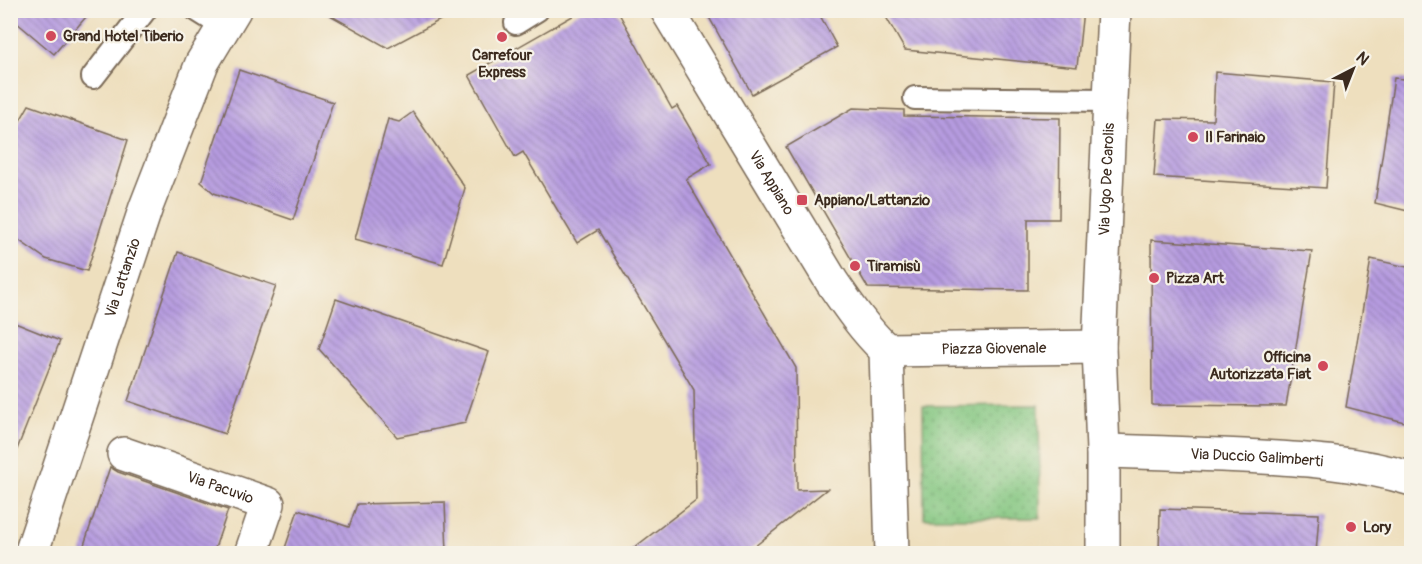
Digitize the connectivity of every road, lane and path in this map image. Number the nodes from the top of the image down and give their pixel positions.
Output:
1 (146, 10) edge
2 (537, 10) edge
3 (667, 10) edge
4 (1114, 10) edge
5 (218, 16) edge
6 (516, 23) dead end
7 (93, 77) dead end
8 (915, 98) dead end
9 (1110, 100) junction
10 (1099, 347) junction
11 (886, 350) junction
12 (1103, 451) junction
13 (124, 454) dead end
14 (1412, 478) edge
15 (31, 554) edge
16 (251, 554) edge
17 (892, 554) edge
18 (1103, 554) edge

1 - 7 lane
2 - 6 lane
3 - 11 street, Via Appiano
4 - 9 street, Via Ugo De Carolis
5 - 15 street, Via Lattanzio
8 - 9 lane
9 - 10 street, Via Ugo De Carolis
10 - 11 street, Piazza Giovenale
10 - 12 street
11 - 17 street
12 - 14 street, Via Duccio Galimberti
12 - 18 street
13 - 16 street, Via Pacuvio

